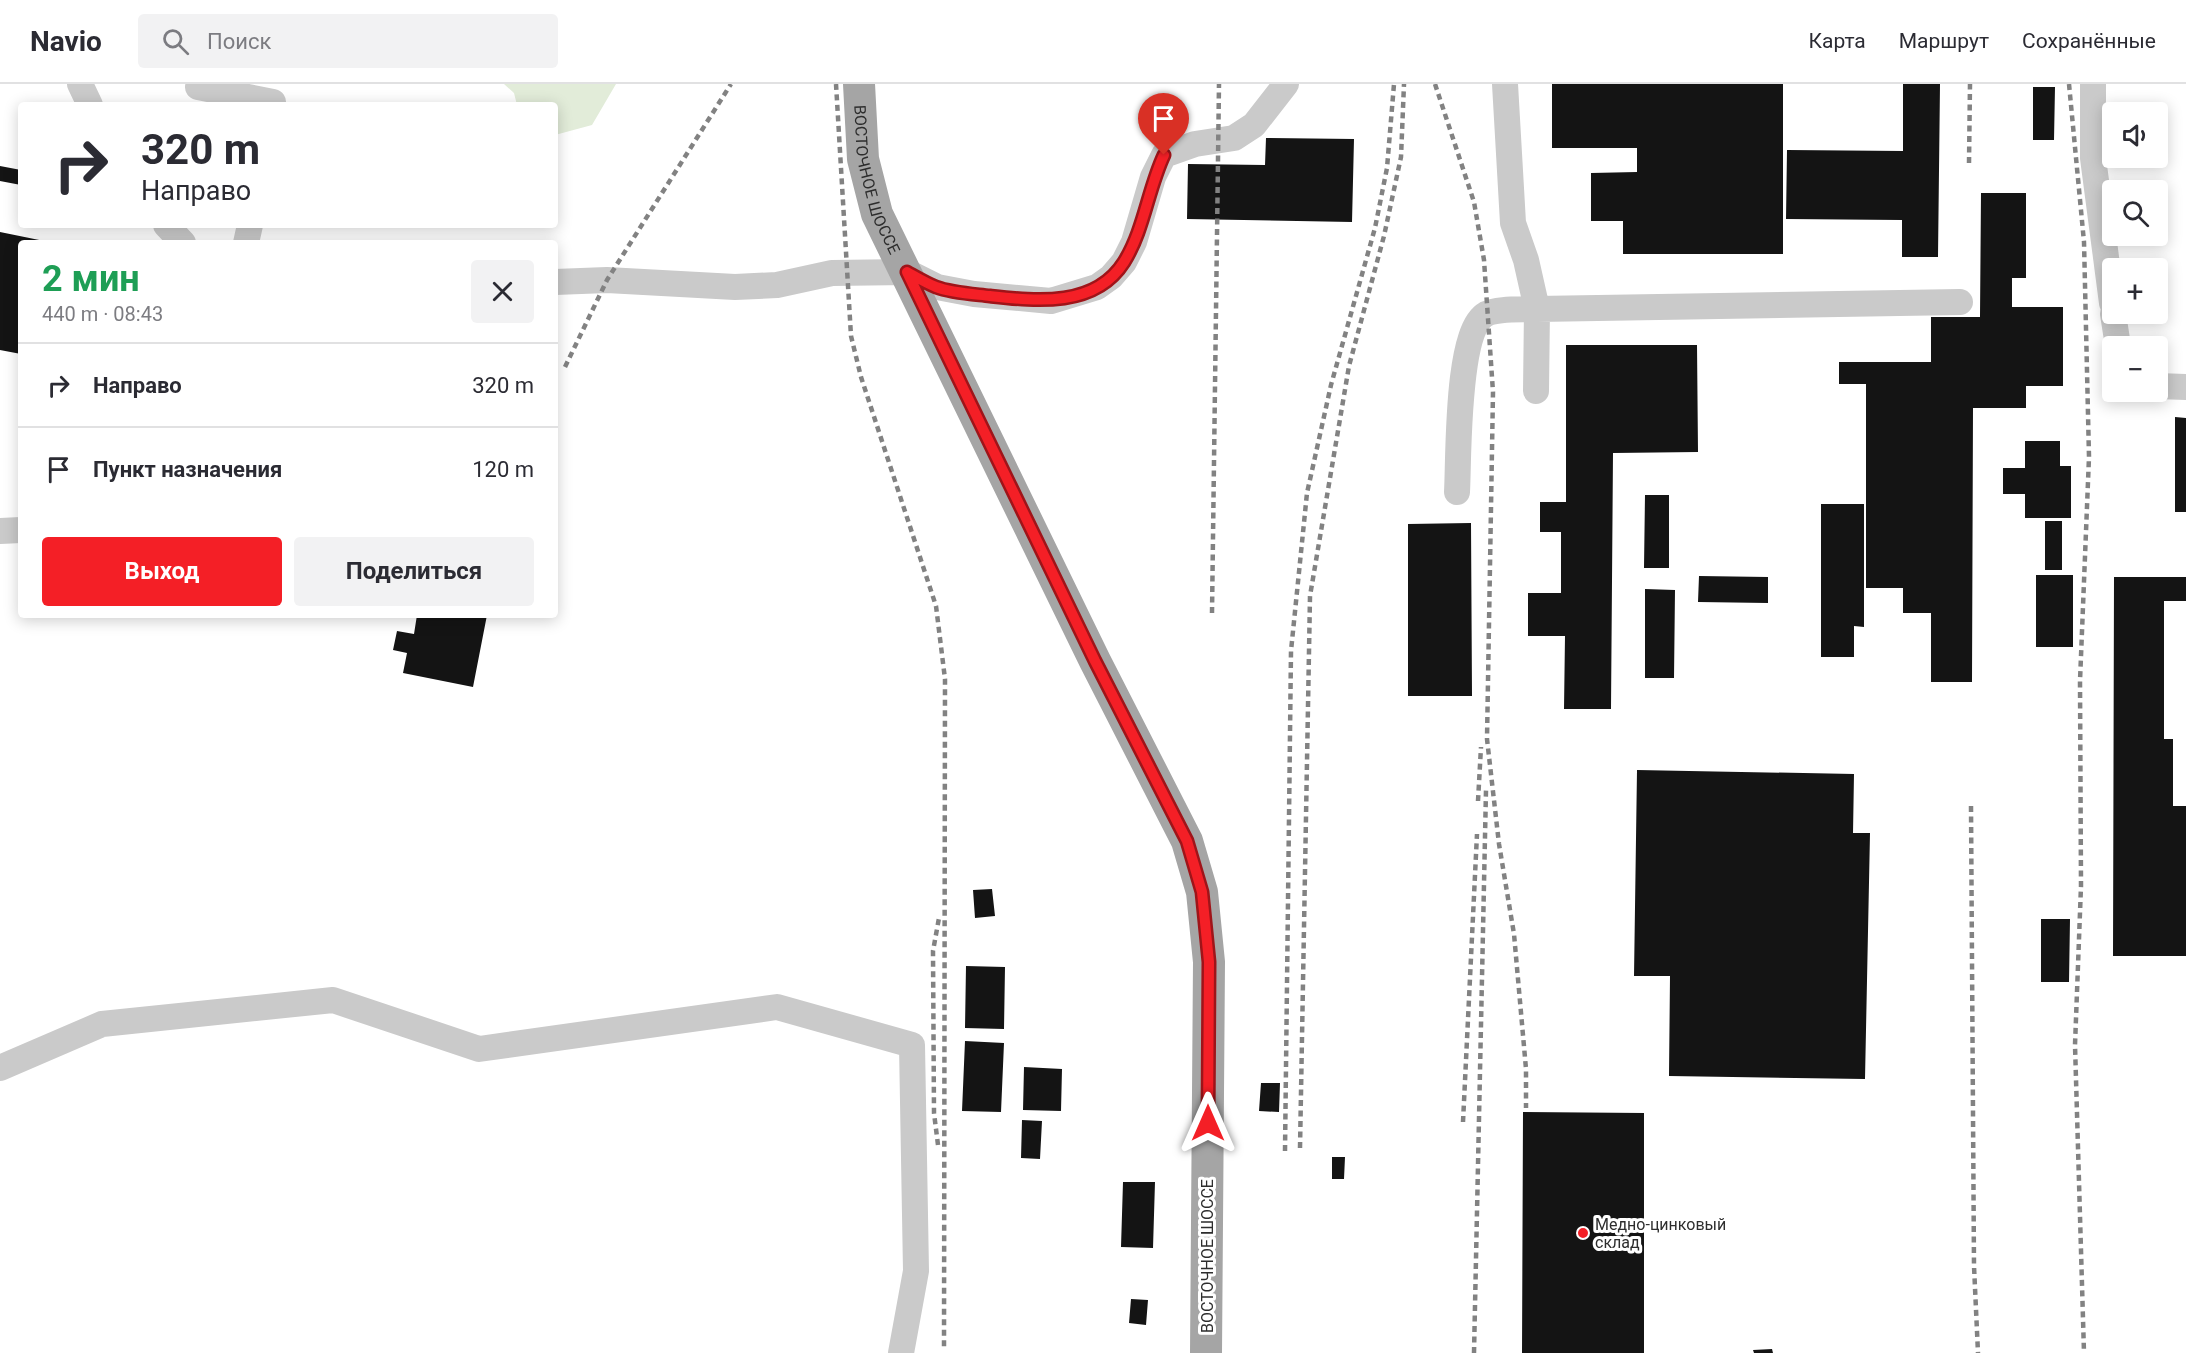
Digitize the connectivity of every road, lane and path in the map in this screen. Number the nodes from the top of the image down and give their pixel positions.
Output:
1 (80, 84) edge
2 (859, 84) edge
3 (1286, 84) edge
4 (1505, 84) edge
5 (2093, 84) edge
6 (197, 92) edge
7 (274, 97) edge
8 (89, 102) edge
9 (2106, 258) edge
10 (907, 272) junction
11 (558, 282) edge
12 (1960, 302) dead end
13 (1537, 309) junction
14 (2168, 386) edge
15 (2186, 387) edge
16 (1536, 391) dead end
17 (1457, 492) dead end
18 (18, 530) edge
19 (0, 531) edge
20 (0, 1068) edge
21 (901, 1353) edge
22 (1206, 1353) edge

1 - 8 lane
2 - 10 main road, ВОСТОЧНОЕ ШОССЕ
3 - 10 lane
4 - 13 lane
5 - 9 lane
6 - 7 lane
10 - 11 lane
10 - 22 main road, ВОСТОЧНОЕ ШОССЕ
12 - 13 lane
13 - 16 lane
13 - 17 lane
14 - 15 lane
18 - 19 lane
20 - 21 lane

